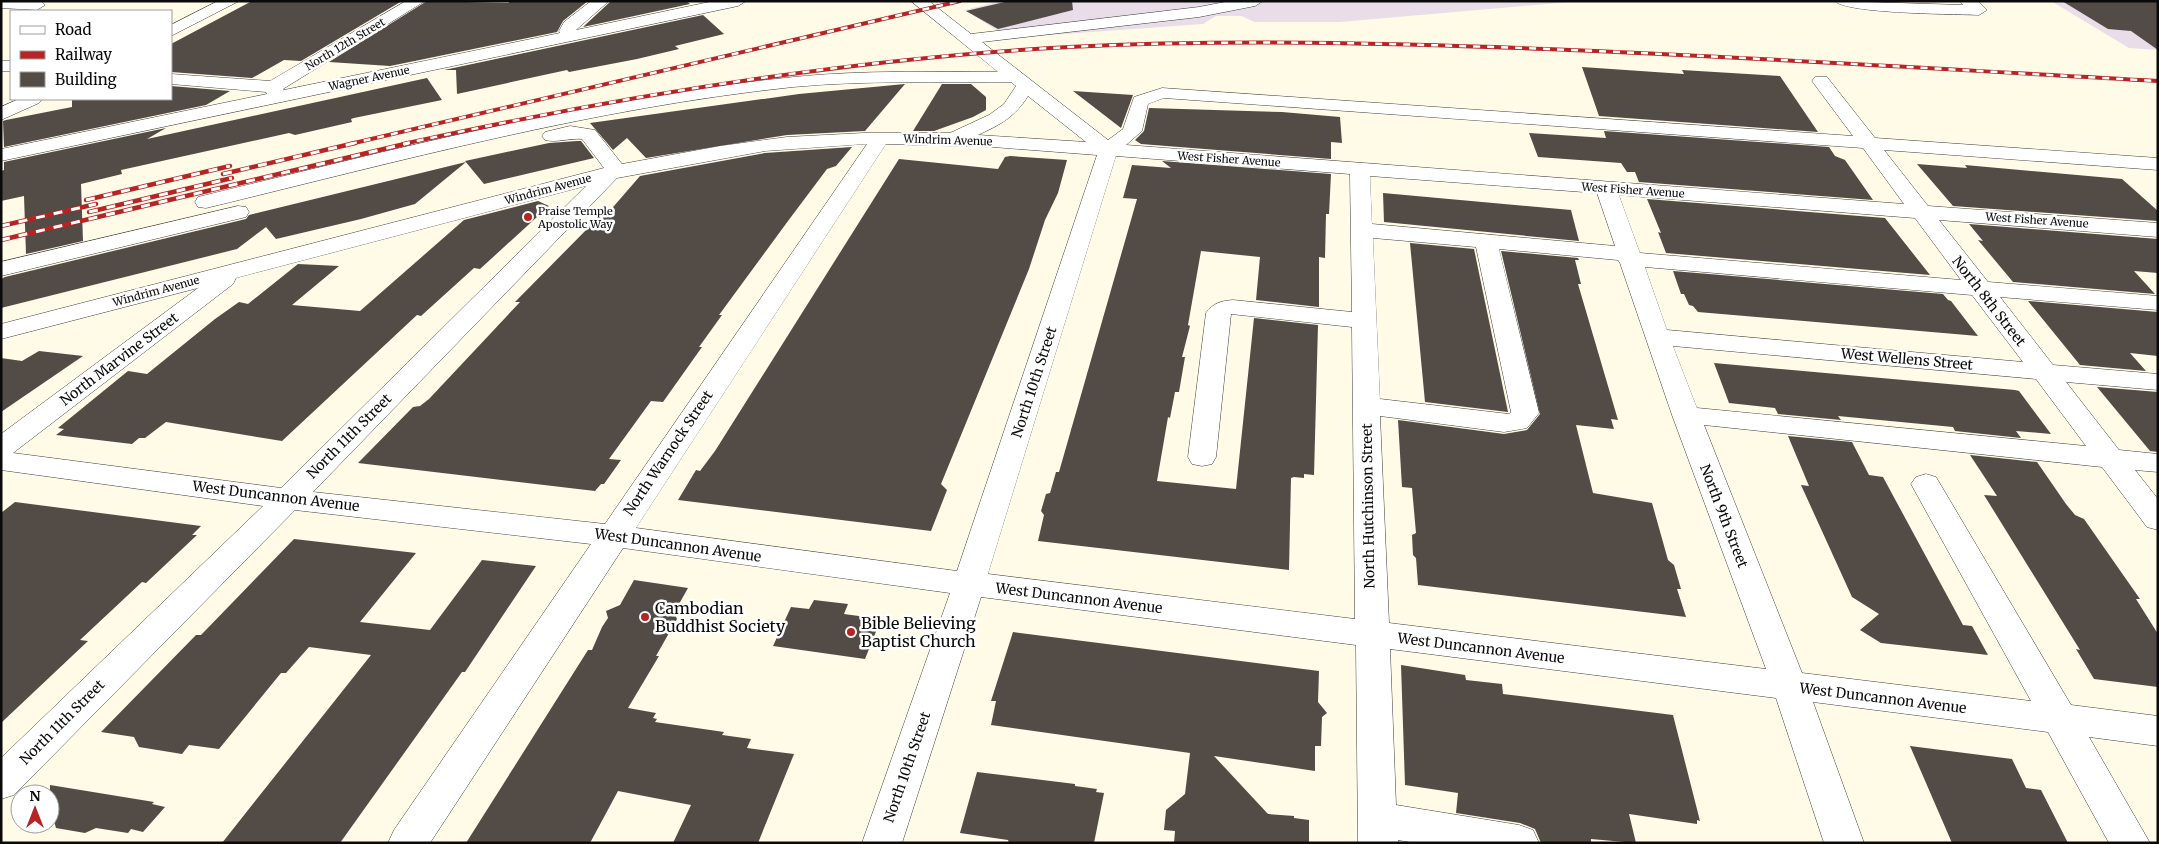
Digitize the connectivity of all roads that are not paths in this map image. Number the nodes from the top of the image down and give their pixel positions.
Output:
1 (231, 1) edge
2 (417, 1) edge
3 (601, 1) edge
4 (738, 1) edge
5 (919, 1) edge
6 (1255, 1) edge
7 (1843, 1) edge
8 (1968, 1) edge
9 (1, 3) edge
10 (41, 3) edge
11 (24, 10) edge
12 (172, 30) edge
13 (570, 36) junction
14 (967, 39) junction
15 (172, 79) edge
16 (1021, 81) junction
17 (1820, 81) dead end
18 (275, 92) junction
19 (31, 100) edge
20 (1, 114) edge
21 (880, 139) junction
22 (952, 139) junction
23 (1868, 143) junction
24 (1108, 150) junction
25 (1, 155) edge
26 (2158, 164) edge
27 (1360, 170) junction
28 (614, 172) junction
29 (1606, 188) junction
30 (206, 202) dead end
31 (1921, 212) junction
32 (1362, 230) junction
33 (2158, 230) edge
34 (1486, 241) junction
35 (1628, 257) junction
36 (1, 270) edge
37 (236, 270) junction
38 (1978, 288) junction
39 (2158, 303) edge
40 (1364, 321) junction
41 (1, 332) edge
42 (1657, 337) junction
43 (2044, 371) junction
44 (2158, 382) edge
45 (1366, 406) junction
46 (1686, 415) junction
47 (1, 448) edge
48 (1202, 457) dead end
49 (1, 461) edge
50 (2158, 464) edge
51 (2117, 466) junction
52 (2158, 478) edge
53 (1926, 484) dead end
54 (288, 499) junction
55 (2158, 520) edge
56 (612, 536) junction
57 (969, 584) junction
58 (1372, 635) junction
59 (1790, 687) junction
60 (2060, 720) junction
61 (2158, 731) edge
62 (1, 783) edge
63 (1377, 831) edge
64 (408, 843) edge
65 (882, 843) edge
66 (1519, 843) edge
67 (1844, 843) edge
68 (2130, 843) edge

1 - 12 street
2 - 18 street, North 12th Street
3 - 13 street
4 - 13 street, Wagner Avenue
5 - 14 street
6 - 14 street
7 - 8 street
9 - 10 street
10 - 11 street
13 - 18 street, Wagner Avenue
14 - 16 street
15 - 18 street
16 - 22 street
16 - 24 street
16 - 30 street
17 - 23 street, North 8th Street
18 - 25 street, Wagner Avenue
19 - 20 street
21 - 22 street, Windrim Avenue
21 - 28 street, Windrim Avenue
21 - 56 street, North Warnock Street
22 - 24 street, Windrim Avenue
23 - 24 street
23 - 26 street
23 - 31 street, North 8th Street
24 - 27 street, West Fisher Avenue
24 - 57 street, North 10th Street
27 - 29 street, West Fisher Avenue
27 - 32 street, North Hutchinson Street
28 - 36 street
28 - 37 street, Windrim Avenue
28 - 54 street, North 11th Street
29 - 31 street, West Fisher Avenue
29 - 35 street, North 9th Street
31 - 33 street, West Fisher Avenue
31 - 38 street, North 8th Street
32 - 34 street
32 - 40 street, North Hutchinson Street
34 - 35 street
34 - 45 street
35 - 38 street
35 - 42 street, North 9th Street
37 - 41 street, Windrim Avenue
37 - 47 street, North Marvine Street
38 - 39 street
38 - 43 street, North 8th Street
40 - 45 street, North Hutchinson Street
40 - 48 street
42 - 43 street, West Wellens Street
42 - 46 street, North 9th Street
43 - 44 street, West Wellens Street
43 - 51 street, North 8th Street
45 - 58 street, North Hutchinson Street
46 - 51 street
46 - 59 street, North 9th Street
49 - 54 street, West Duncannon Avenue
50 - 51 street
51 - 52 street
51 - 55 street, North 8th Street
53 - 60 street
54 - 56 street, West Duncannon Avenue
54 - 62 street, North 11th Street
56 - 57 street, West Duncannon Avenue
56 - 64 street, North Warnock Street
57 - 58 street, West Duncannon Avenue
57 - 65 street, North 10th Street
58 - 59 street, West Duncannon Avenue
58 - 63 street, North Hutchinson Street
59 - 60 street, West Duncannon Avenue
59 - 67 street, North 9th Street
60 - 61 street, West Duncannon Avenue
60 - 68 street
63 - 66 street

